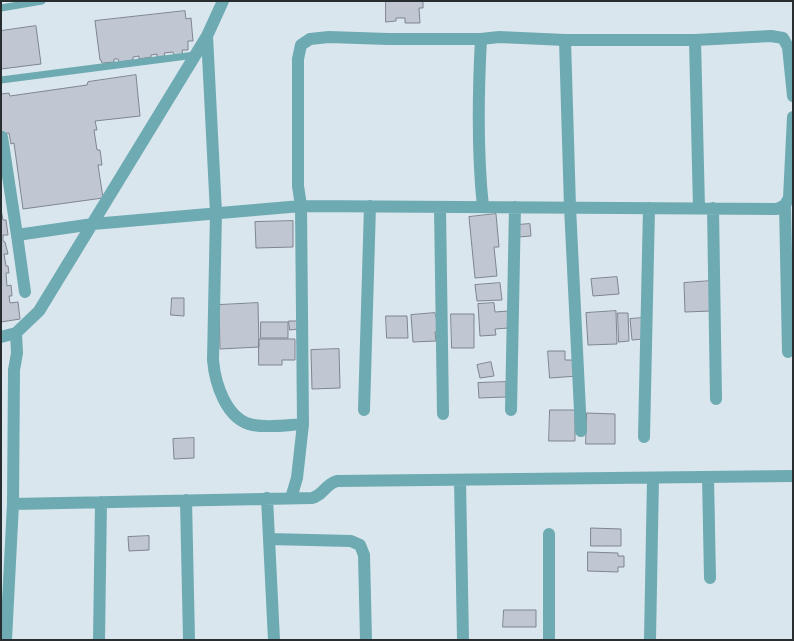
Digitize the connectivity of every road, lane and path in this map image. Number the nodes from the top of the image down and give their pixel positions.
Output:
1 (42, 1) edge
2 (223, 1) edge
3 (1, 8) edge
4 (207, 36) junction
5 (481, 39) junction
6 (565, 40) junction
7 (695, 40) junction
8 (196, 55) junction
9 (1, 80) edge
10 (793, 96) edge
11 (793, 117) edge
12 (2, 137) edge
13 (301, 206) junction
14 (370, 206) junction
15 (785, 206) junction
16 (440, 207) junction
17 (483, 207) junction
18 (515, 207) junction
19 (570, 208) junction
20 (649, 208) junction
21 (699, 208) junction
22 (713, 208) junction
23 (216, 213) junction
24 (93, 224) junction
25 (18, 235) junction
26 (24, 292) dead end
27 (16, 334) junction
28 (1, 337) edge
29 (788, 352) dead end
30 (716, 399) dead end
31 (364, 410) dead end
32 (512, 410) dead end
33 (443, 414) dead end
34 (303, 424) junction
35 (581, 431) dead end
36 (644, 437) dead end
37 (793, 476) edge
38 (708, 477) junction
39 (653, 478) junction
40 (460, 480) junction
41 (266, 498) junction
42 (291, 498) junction
43 (186, 500) junction
44 (102, 502) junction
45 (13, 504) junction
46 (549, 534) dead end
47 (269, 538) junction
48 (710, 578) dead end
49 (4, 606) edge
50 (6, 640) edge
51 (99, 640) edge
52 (190, 640) edge
53 (274, 640) edge
54 (366, 640) edge
55 (463, 640) edge
56 (549, 640) edge
57 (650, 640) edge

1 - 3 lane
2 - 4 street
4 - 8 street
4 - 23 street
5 - 6 street
5 - 13 street
5 - 17 street
6 - 7 street
6 - 19 street
7 - 10 street
7 - 21 street
8 - 9 lane
8 - 24 street
11 - 15 street
12 - 25 street
13 - 14 street
13 - 23 street
13 - 34 street
14 - 16 street
14 - 31 street
15 - 22 street
15 - 29 street
16 - 17 street
16 - 33 street
17 - 18 street
18 - 19 street
18 - 32 street
19 - 20 street
19 - 35 street
20 - 21 street
20 - 36 street
21 - 22 street
22 - 30 street
23 - 24 street
23 - 34 street
24 - 25 street
24 - 27 street
25 - 26 street
27 - 28 street
27 - 45 street
34 - 42 street
37 - 38 street
38 - 39 street
38 - 48 street
39 - 40 street
39 - 57 street
40 - 42 street
40 - 55 street
41 - 42 street
41 - 43 street
41 - 47 street
43 - 44 street
43 - 52 street
44 - 45 street
44 - 51 street
45 - 49 street
46 - 56 street
47 - 53 street
47 - 54 street
49 - 50 street

